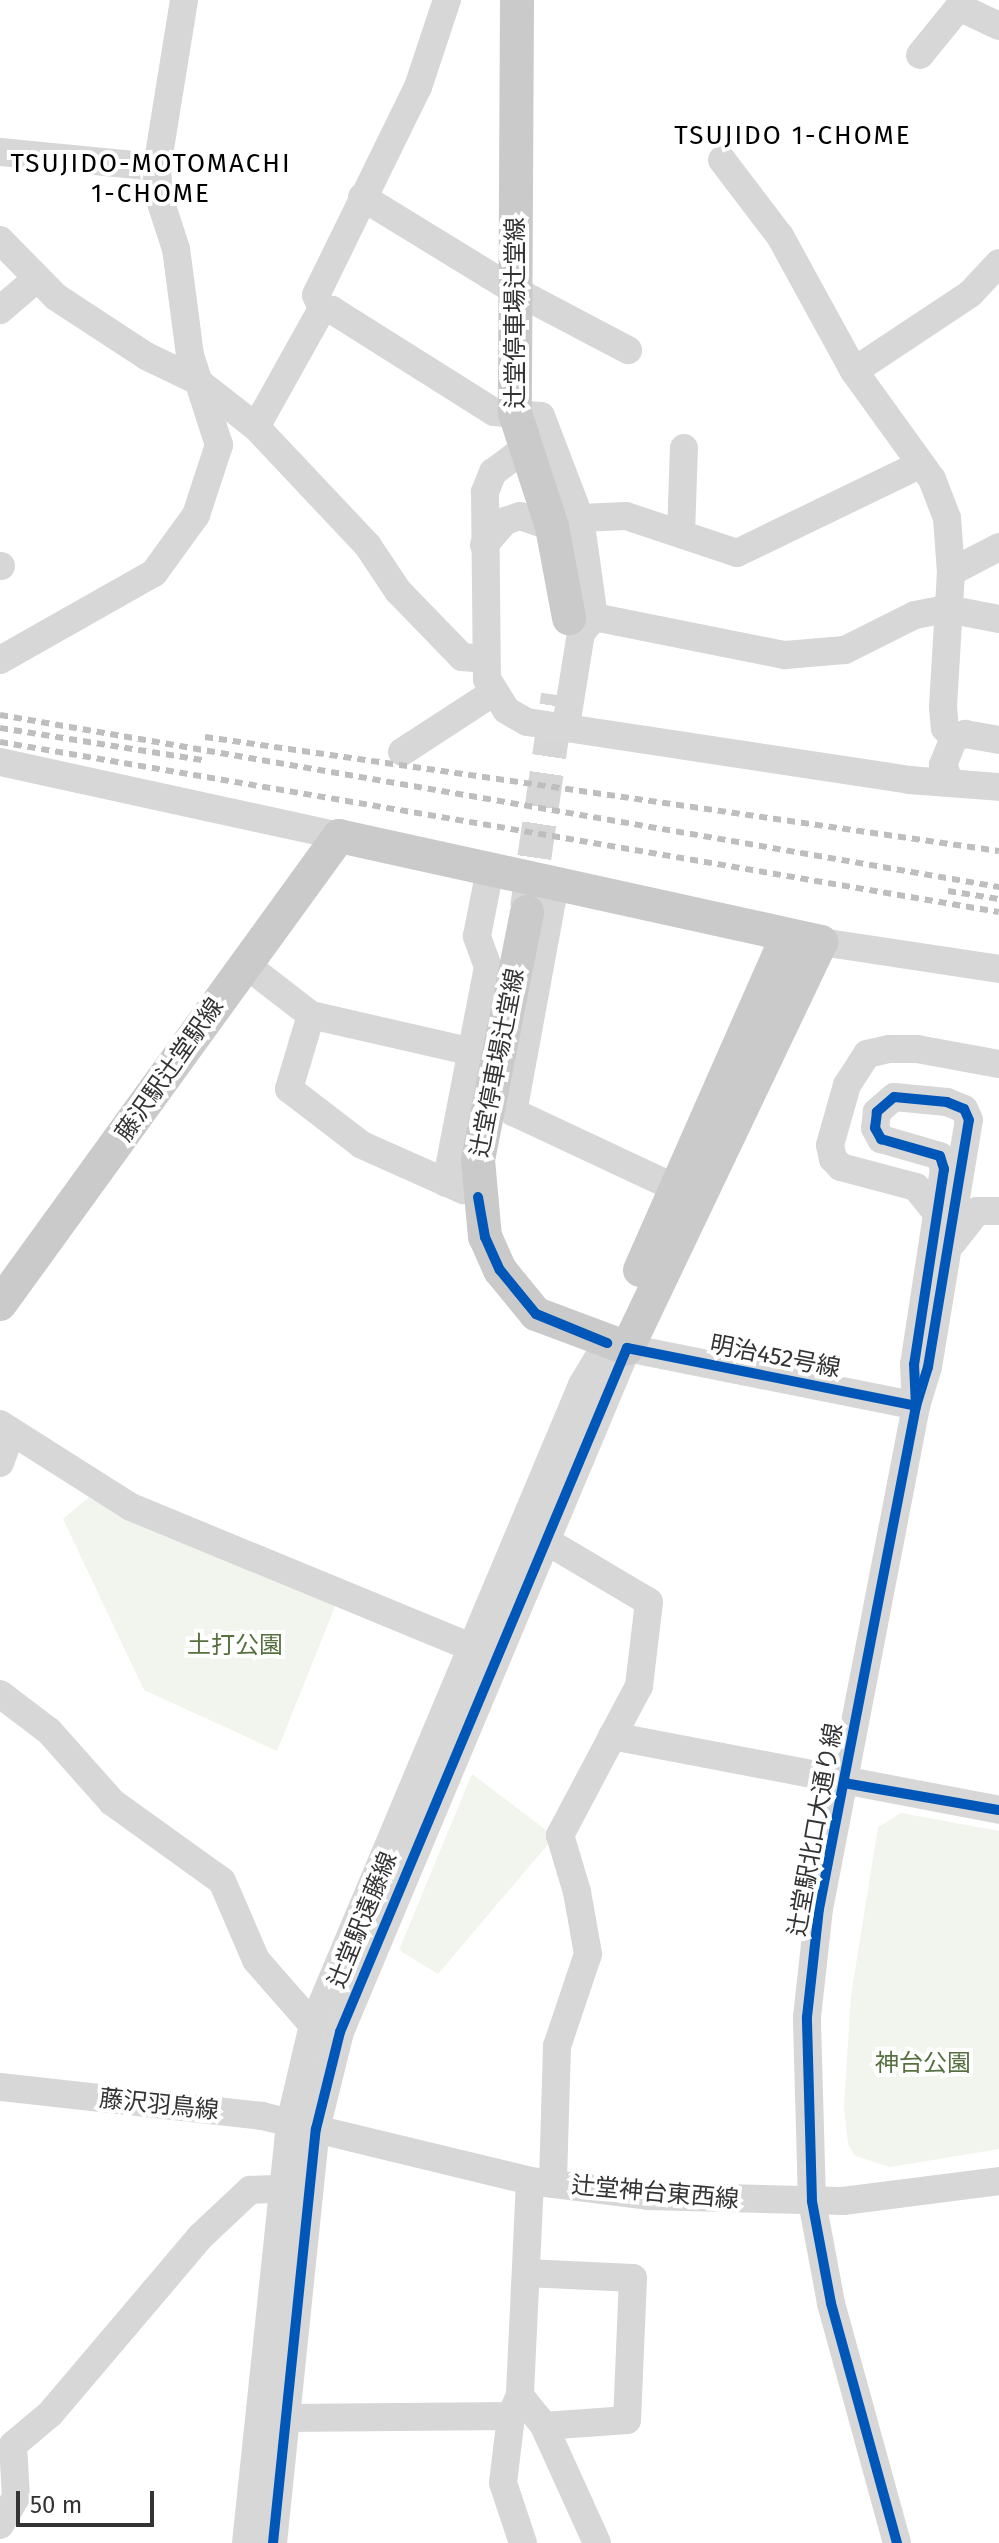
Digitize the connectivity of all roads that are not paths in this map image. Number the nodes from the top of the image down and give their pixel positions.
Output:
1 (184, 0) edge
2 (447, 0) edge
3 (517, 0) edge
4 (999, 26) edge
5 (920, 55) dead end
6 (0, 152) edge
7 (722, 160) dead end
8 (157, 167) junction
9 (362, 197) junction
10 (0, 240) edge
11 (999, 263) edge
12 (35, 280) junction
13 (514, 290) junction
14 (322, 309) junction
15 (0, 310) edge
16 (628, 350) dead end
17 (854, 371) junction
18 (196, 380) junction
19 (515, 413) junction
20 (256, 427) junction
21 (684, 448) dead end
22 (524, 449) junction
23 (919, 465) junction
24 (566, 523) junction
25 (681, 533) junction
26 (484, 545) junction
27 (999, 547) edge
28 (951, 572) junction
29 (947, 609) junction
30 (582, 618) junction
31 (999, 619) edge
32 (486, 659) junction
33 (0, 660) edge
34 (491, 694) junction
35 (566, 726) junction
36 (954, 738) junction
37 (999, 740) edge
38 (402, 752) dead end
39 (0, 762) edge
40 (949, 780) junction
41 (999, 787) edge
42 (339, 836) junction
43 (490, 870) junction
44 (555, 884) junction
45 (527, 912) tunnel mouth
46 (787, 936) junction
47 (821, 942) junction
48 (245, 964) junction
49 (999, 969) edge
50 (311, 1015) junction
51 (468, 1051) junction
52 (999, 1064) edge
53 (446, 1183) junction
54 (675, 1188) junction
55 (478, 1197) junction
56 (999, 1211) edge
57 (936, 1212) junction
58 (950, 1246) junction
59 (0, 1304) edge
60 (617, 1346) junction
61 (916, 1406) junction
62 (6, 1428) edge
63 (0, 1463) edge
64 (543, 1539) junction
65 (473, 1648) junction
66 (0, 1694) edge
67 (612, 1736) junction
68 (844, 1783) junction
69 (999, 1810) edge
70 (313, 2025) junction
71 (0, 2087) edge
72 (303, 2126) junction
73 (999, 2181) edge
74 (542, 2182) junction
75 (283, 2189) junction
76 (812, 2201) junction
77 (526, 2273) junction
78 (516, 2406) junction
79 (286, 2418) junction
80 (544, 2426) junction
81 (0, 2525) edge
82 (246, 2543) edge
83 (273, 2543) edge
84 (523, 2543) edge
85 (597, 2543) edge
86 (897, 2543) edge

1 - 8 street
2 - 9 street
3 - 13 main road, 辻堂停車場辻堂線
4 - 5 street
6 - 8 street
7 - 17 street
8 - 18 street
9 - 13 street
9 - 14 street
10 - 12 street
11 - 17 street
12 - 15 street
12 - 18 street
13 - 16 street
13 - 19 main road, 辻堂停車場辻堂線
14 - 19 street
14 - 20 street
17 - 23 street
18 - 20 street
18 - 33 street
19 - 22 main road, 辻堂停車場辻堂線
19 - 24 street
20 - 32 street
21 - 25 street
22 - 24 main road, 辻堂停車場辻堂線
22 - 26 street
23 - 25 street
23 - 28 street
24 - 25 street
24 - 26 street
24 - 30 main road, 辻堂停車場辻堂線
26 - 32 street
27 - 28 street
28 - 29 street
29 - 30 street
29 - 31 street
29 - 36 street
30 - 35 street
32 - 34 street
34 - 35 street
34 - 38 street
35 - 40 street
36 - 37 street
36 - 40 street
39 - 42 street
40 - 41 street
42 - 43 main road
42 - 48 main road, 藤沢駅辻堂駅線
43 - 44 main road
43 - 51 street
44 - 46 main road
44 - 54 street
45 - 55 main road, 辻堂停車場辻堂線
46 - 47 main road
46 - 54 main road
47 - 49 street
47 - 60 main road
48 - 50 street
48 - 59 main road, 藤沢駅辻堂駅線
50 - 51 street
50 - 53 street
51 - 53 street
52 - 57 street
53 - 55 street
54 - 60 main road
55 - 60 main road, 辻堂停車場辻堂線
56 - 58 street
57 - 58 street
57 - 61 street
58 - 61 street
60 - 61 street, 明治452号線
60 - 64 street, 辻堂駅遠藤線
60 - 65 street, 辻堂駅遠藤線
61 - 68 street, 辻堂駅北口大通り線
62 - 63 street
62 - 65 street
64 - 67 street
64 - 72 street, 辻堂駅遠藤線
65 - 70 street, 辻堂駅遠藤線
66 - 70 street
67 - 68 street
67 - 74 street
68 - 69 street
68 - 76 street, 辻堂駅北口大通り線
70 - 72 street, 辻堂駅遠藤線
71 - 72 street, 藤沢羽鳥線
72 - 74 street, 辻堂神台東西線
72 - 75 street, 辻堂駅遠藤線
72 - 79 street, 辻堂駅遠藤線
73 - 76 street, 辻堂神台東西線
74 - 76 street, 辻堂神台東西線
74 - 77 street
75 - 81 street
75 - 82 street, 辻堂駅遠藤線
76 - 86 street, 辻堂駅北口大通り線
77 - 78 street
77 - 80 street
78 - 79 street
78 - 80 street
78 - 84 street
79 - 83 street, 辻堂駅遠藤線
80 - 85 street

